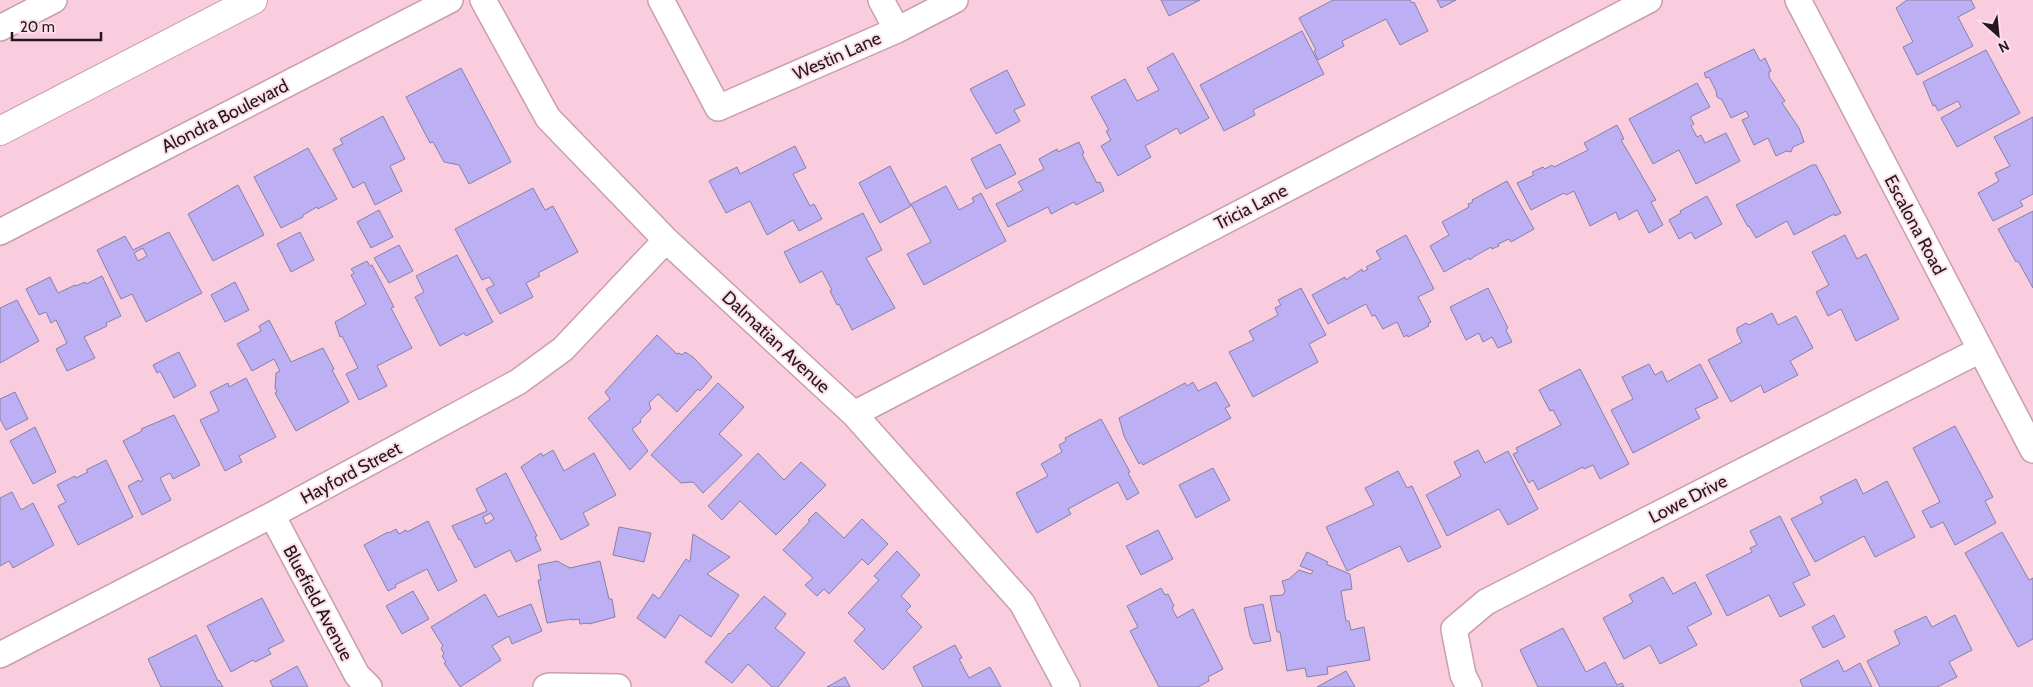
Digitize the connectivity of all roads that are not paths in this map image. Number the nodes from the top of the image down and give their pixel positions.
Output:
1 (254, 0) edge
2 (450, 0) edge
3 (483, 0) edge
4 (662, 0) edge
5 (881, 0) edge
6 (955, 0) edge
7 (1649, 0) edge
8 (1798, 0) edge
9 (46, 2) edge
10 (0, 28) edge
11 (897, 30) junction
12 (0, 131) edge
13 (0, 232) edge
14 (666, 240) junction
15 (1980, 350) junction
16 (854, 414) junction
17 (2033, 450) edge
18 (272, 515) junction
19 (0, 655) edge
20 (369, 687) edge
21 (546, 687) edge
22 (618, 687) edge
23 (1067, 687) edge
24 (1469, 687) edge

1 - 12 main road
2 - 13 street, Alondra Boulevard
3 - 14 street, Dalmatian Avenue
4 - 11 street, Westin Lane
5 - 11 street
6 - 11 street, Westin Lane
7 - 16 street, Tricia Lane
8 - 15 street, Escalona Road
9 - 10 street
14 - 16 street, Dalmatian Avenue
14 - 18 street, Hayford Street
15 - 17 street, Escalona Road
15 - 24 street, Lowe Drive
16 - 23 street, Dalmatian Avenue
18 - 19 street, Hayford Street
18 - 20 street, Bluefield Avenue
21 - 22 street

